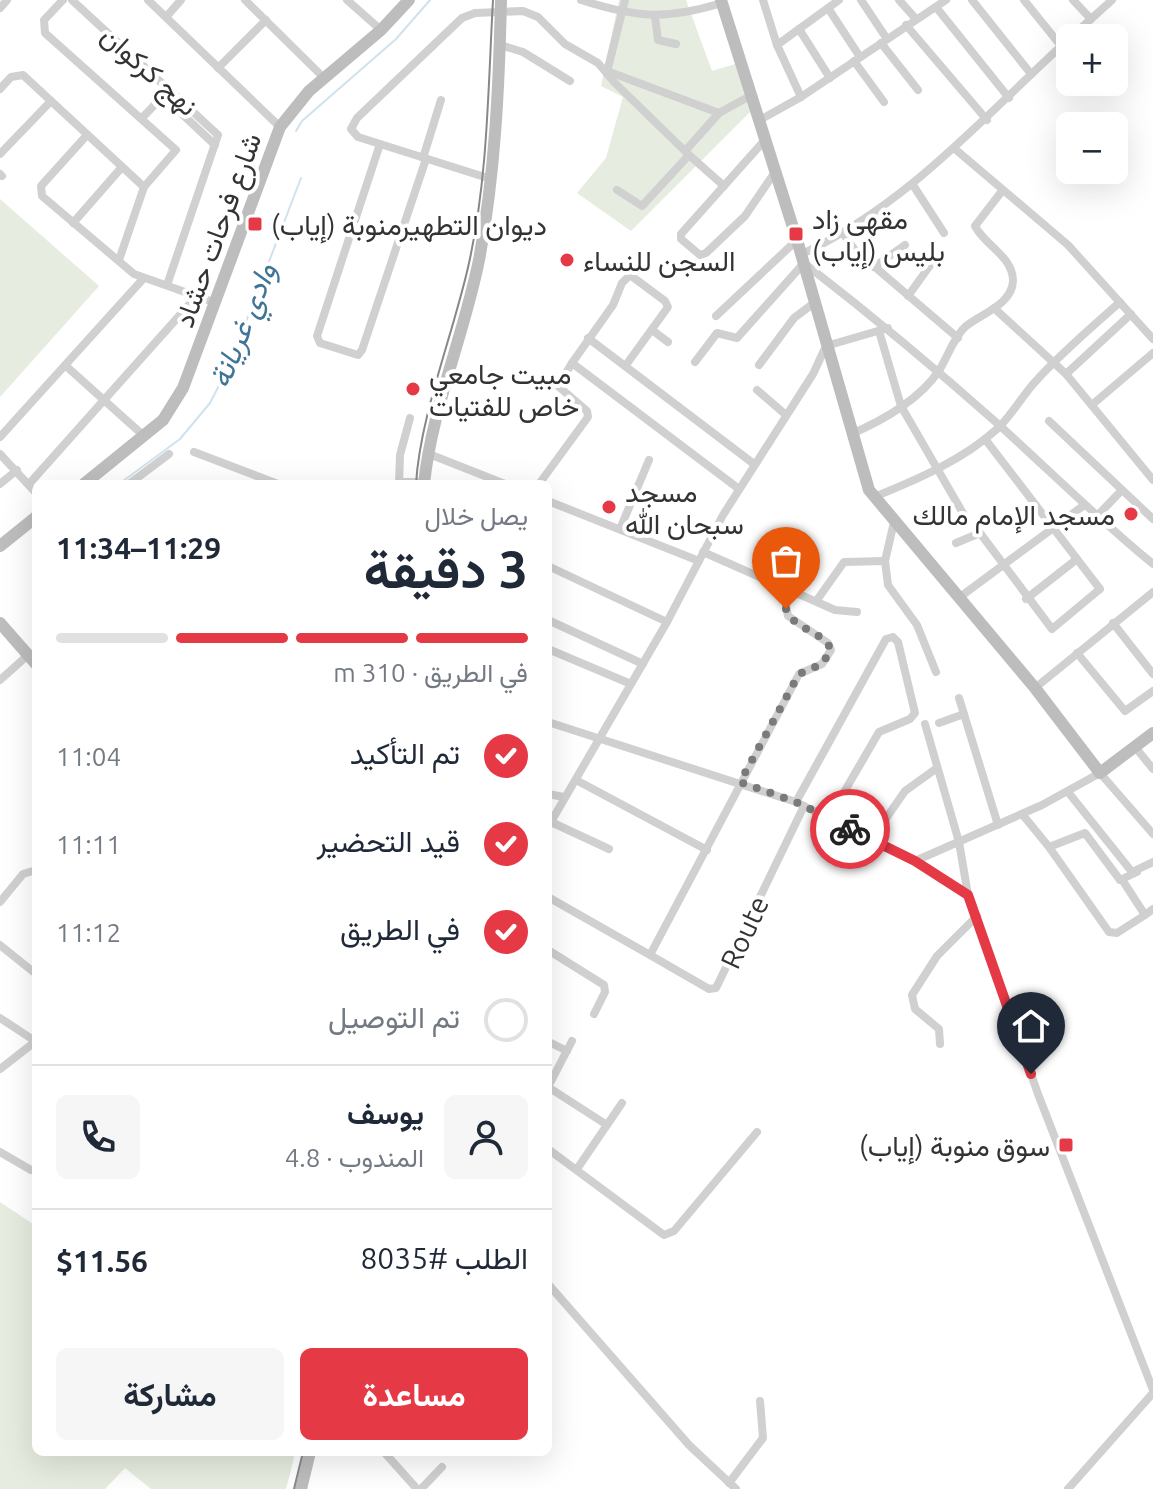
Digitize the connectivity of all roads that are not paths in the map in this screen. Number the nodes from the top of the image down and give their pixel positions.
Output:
1 (7, 0) edge
2 (63, 0) edge
3 (72, 0) edge
4 (148, 0) edge
5 (181, 0) edge
6 (245, 0) edge
7 (347, 0) edge
8 (409, 0) edge
9 (581, 0) edge
10 (625, 0) edge
11 (763, 0) edge
12 (839, 0) edge
13 (861, 0) edge
14 (899, 0) edge
15 (972, 0) edge
16 (1024, 0) edge
17 (1073, 0) edge
18 (1112, 0) edge
19 (722, 1) edge
20 (940, 2) edge
21 (501, 6) edge
22 (0, 8) edge
23 (828, 8) junction
24 (623, 13) junction
25 (166, 17) junction
26 (655, 17) junction
27 (916, 19) junction
28 (1091, 19) junction
29 (266, 20) junction
30 (1085, 24) edge
31 (906, 25) junction
32 (799, 29) junction
33 (381, 30) junction
34 (1056, 40) edge
35 (884, 41) junction
36 (676, 44) dead end
37 (500, 45) junction
38 (777, 45) junction
39 (1056, 51) edge
40 (857, 59) junction
41 (218, 68) junction
42 (607, 72) junction
43 (1031, 74) junction
44 (323, 77) junction
45 (830, 78) junction
46 (570, 81) dead end
47 (0, 89) edge
48 (170, 89) junction
49 (918, 90) dead end
50 (163, 96) junction
51 (750, 96) junction
52 (801, 97) junction
53 (1009, 98) junction
54 (441, 100) dead end
55 (51, 101) junction
56 (884, 102) dead end
57 (719, 113) junction
58 (142, 118) junction
59 (987, 120) junction
60 (758, 121) junction
61 (280, 127) junction
62 (87, 135) junction
63 (764, 141) junction
64 (380, 144) junction
65 (215, 145) junction
66 (955, 149) junction
67 (688, 152) junction
68 (0, 154) edge
69 (424, 158) junction
70 (122, 167) junction
71 (775, 172) junction
72 (491, 179) junction
73 (913, 185) junction
74 (724, 186) junction
75 (144, 187) junction
76 (617, 190) dead end
77 (1002, 191) junction
78 (73, 223) junction
79 (842, 232) junction
80 (944, 233) dead end
81 (797, 240) junction
82 (905, 245) dead end
83 (803, 259) junction
84 (119, 260) junction
85 (934, 260) dead end
86 (874, 267) junction
87 (143, 279) junction
88 (167, 285) junction
89 (908, 296) junction
90 (196, 297) junction
91 (1120, 302) junction
92 (216, 303) junction
93 (814, 303) junction
94 (994, 308) junction
95 (1131, 314) junction
96 (716, 316) dead end
97 (652, 330) junction
98 (883, 330) junction
99 (588, 338) junction
100 (958, 338) junction
101 (1153, 339) edge
102 (668, 342) dead end
103 (826, 346) junction
104 (1153, 353) edge
105 (695, 362) dead end
106 (1053, 362) junction
107 (572, 363) junction
108 (626, 365) junction
109 (759, 365) dead end
110 (66, 366) junction
111 (938, 372) junction
112 (1066, 374) junction
113 (757, 390) dead end
114 (106, 401) junction
115 (1093, 404) junction
116 (901, 406) junction
117 (786, 415) junction
118 (410, 418) dead end
119 (1049, 421) dead end
120 (1001, 426) junction
121 (851, 434) junction
122 (144, 436) junction
123 (0, 437) edge
124 (985, 439) junction
125 (194, 452) dead end
126 (0, 454) edge
127 (169, 454) dead end
128 (429, 454) junction
129 (649, 460) dead end
130 (754, 464) junction
131 (938, 468) junction
132 (17, 470) junction
133 (33, 480) edge
134 (89, 480) edge
135 (134, 480) edge
136 (268, 480) edge
137 (399, 480) edge
138 (425, 480) edge
139 (495, 480) edge
140 (542, 480) edge
141 (1153, 480) edge
142 (32, 481) edge
143 (0, 484) edge
144 (29, 484) junction
145 (32, 488) edge
146 (739, 489) junction
147 (1122, 490) junction
148 (874, 497) junction
149 (552, 503) edge
150 (1083, 506) junction
151 (964, 515) dead end
152 (1096, 517) junction
153 (1153, 519) edge
154 (32, 520) edge
155 (894, 522) junction
156 (620, 529) junction
157 (1053, 529) junction
158 (956, 543) dead end
159 (1, 547) edge
160 (701, 556) junction
161 (1077, 559) junction
162 (885, 561) junction
163 (1153, 564) edge
164 (1002, 566) junction
165 (552, 568) edge
166 (791, 589) junction
167 (960, 597) junction
168 (1151, 598) edge
169 (1026, 599) junction
170 (817, 600) junction
171 (857, 612) dead end
172 (552, 622) edge
173 (667, 622) junction
174 (0, 623) edge
175 (1113, 623) junction
176 (552, 651) edge
177 (1077, 653) junction
178 (32, 658) edge
179 (32, 661) edge
180 (643, 664) junction
181 (936, 672) dead end
182 (1153, 674) edge
183 (0, 680) edge
184 (631, 684) junction
185 (1035, 688) junction
186 (1153, 691) edge
187 (959, 698) dead end
188 (964, 714) junction
189 (552, 723) edge
190 (939, 723) dead end
191 (925, 724) dead end
192 (1153, 733) edge
193 (601, 737) junction
194 (1135, 747) junction
195 (937, 768) junction
196 (1153, 769) edge
197 (1100, 773) junction
198 (576, 780) junction
199 (740, 782) junction
200 (1068, 792) junction
201 (552, 795) edge
202 (564, 797) junction
203 (800, 804) junction
204 (1022, 814) junction
205 (1153, 815) edge
206 (829, 818) junction
207 (552, 821) edge
208 (1144, 823) junction
209 (998, 825) junction
210 (552, 826) edge
211 (1093, 827) junction
212 (1085, 833) junction
213 (1153, 834) edge
214 (871, 840) junction
215 (959, 842) junction
216 (1049, 847) junction
217 (609, 849) dead end
218 (707, 850) junction
219 (915, 861) junction
220 (1153, 862) edge
221 (32, 871) edge
222 (1137, 872) junction
223 (1123, 881) junction
224 (968, 895) junction
225 (552, 899) edge
226 (0, 902) edge
227 (1149, 912) edge
228 (977, 916) junction
229 (0, 945) edge
230 (552, 952) edge
231 (650, 955) junction
232 (32, 971) edge
233 (594, 1014) dead end
234 (0, 1018) edge
235 (556, 1032) dead end
236 (32, 1038) edge
237 (552, 1039) edge
238 (572, 1041) dead end
239 (32, 1044) edge
240 (940, 1044) dead end
241 (552, 1046) edge
242 (567, 1051) junction
243 (0, 1069) edge
244 (552, 1079) edge
245 (552, 1090) edge
246 (622, 1103) dead end
247 (607, 1125) junction
248 (757, 1132) dead end
249 (0, 1152) edge
250 (552, 1152) edge
251 (577, 1169) junction
252 (31, 1170) dead end
253 (552, 1289) edge
254 (1153, 1391) edge
255 (760, 1401) dead end
256 (309, 1456) edge
257 (317, 1456) edge
258 (388, 1456) edge
259 (442, 1467) dead end
260 (733, 1486) edge
261 (301, 1489) edge
262 (309, 1489) edge
263 (419, 1489) edge
264 (1068, 1489) edge

1 - 22 street
2 - 58 street
3 - 48 street, نهج كركوان
4 - 25 street
5 - 25 street
6 - 29 street
7 - 33 street
8 - 33 street, شارع فرحات حشاد
9 - 24 street
10 - 24 street
11 - 38 street
12 - 23 street
13 - 35 street
14 - 27 street
15 - 43 street
16 - 34 street
17 - 28 street
18 - 28 street
19 - 26 street
19 - 51 street
20 - 27 street
20 - 53 street
21 - 37 street
21 - 42 street
21 - 64 street
23 - 32 street
23 - 40 street
24 - 26 street
24 - 42 street
25 - 41 street
26 - 36 street
27 - 31 street
28 - 30 street
29 - 41 street
29 - 44 street
31 - 35 street
31 - 59 street
32 - 38 street
32 - 45 street
33 - 44 street, شارع فرحات حشاد
35 - 40 street
35 - 49 street
37 - 46 street
37 - 72 street
38 - 52 street
39 - 43 street
40 - 45 street
40 - 56 street
41 - 61 street
42 - 57 street
42 - 67 street
43 - 53 street
44 - 61 street, شارع فرحات حشاد
45 - 52 street
47 - 55 street
48 - 50 street
48 - 65 street, نهج كركوان
50 - 58 street
50 - 65 street, نهج كركوان
51 - 57 street
51 - 60 street
52 - 60 street
53 - 59 street
54 - 69 street
55 - 62 street
55 - 68 street
57 - 67 street
58 - 75 street
59 - 66 street
60 - 63 street
61 - 92 street, شارع فرحات حشاد
62 - 70 street
62 - 78 street
63 - 71 street
63 - 74 street
64 - 69 street
64 - 69 street
65 - 88 street, نهج كركوان
66 - 73 street
66 - 77 street
67 - 74 street
67 - 76 street
69 - 72 street
70 - 75 street
70 - 78 street
71 - 74 street
71 - 81 street
72 - 128 street
73 - 79 street
73 - 80 street
75 - 84 street
77 - 91 street
77 - 94 street
78 - 84 street
79 - 83 street
79 - 86 street
81 - 83 street
81 - 96 street
82 - 86 street
83 - 93 street
83 - 98 street
83 - 105 street
84 - 87 street
85 - 89 street
86 - 89 street
87 - 88 street
87 - 110 street
88 - 90 street
89 - 100 street
90 - 92 street
90 - 114 street
91 - 95 street
91 - 106 street
92 - 122 street, شارع فرحات حشاد
93 - 103 street
93 - 109 street
94 - 100 street
94 - 106 street
95 - 101 street
95 - 112 street
97 - 99 street
97 - 102 street
97 - 108 street
98 - 103 street
98 - 111 street
98 - 116 street
99 - 107 street
99 - 108 street
100 - 111 street
103 - 117 street
103 - 121 street
104 - 115 street
106 - 112 street
106 - 120 street
107 - 140 street
107 - 146 street
108 - 130 street
110 - 114 street
110 - 123 street
111 - 116 street
111 - 120 street
112 - 115 street
113 - 117 street
114 - 122 street
114 - 133 street
115 - 141 street
116 - 121 street
116 - 131 street
117 - 130 street
118 - 137 street
119 - 147 street
120 - 124 street
120 - 150 street
121 - 148 street
122 - 134 street, شارع فرحات حشاد
124 - 131 street
124 - 157 street
125 - 136 street
126 - 132 street
127 - 135 street
128 - 138 street
128 - 139 street
129 - 156 street
130 - 146 street
131 - 148 street
131 - 151 street
132 - 143 street
132 - 144 street
142 - 144 street
144 - 145 street
146 - 160 street
147 - 152 street
147 - 153 street
148 - 155 street
149 - 156 street
150 - 152 street
150 - 157 street
152 - 163 street
154 - 159 street
155 - 162 street
155 - 167 street
156 - 160 street
157 - 161 street
157 - 164 street
158 - 164 street
160 - 166 street
160 - 173 street
161 - 169 street
161 - 169 street
162 - 170 street
162 - 181 street
164 - 167 street
164 - 169 street
165 - 173 street
166 - 170 street
166 - 199 street
167 - 185 street
168 - 175 street
170 - 171 street
172 - 180 street
173 - 180 street
174 - 178 street
175 - 177 street
175 - 182 street
176 - 184 street
177 - 185 street
177 - 186 street
179 - 183 street
180 - 184 street
184 - 193 street
185 - 197 street
187 - 188 street
188 - 190 street
188 - 209 street
189 - 193 street
191 - 195 street
192 - 194 street
193 - 198 street
193 - 199 street
194 - 196 street
194 - 197 street
195 - 214 street
195 - 215 street
197 - 200 street
197 - 208 street
198 - 202 street
198 - 218 street
199 - 203 street
199 - 218 street
200 - 204 street
200 - 211 street
201 - 202 street
202 - 207 street
203 - 206 street
203 - 206 street
203 - 231 street, Route
204 - 209 street
204 - 216 street
205 - 208 street
206 - 214 street
208 - 213 street
209 - 215 street
210 - 217 street
211 - 212 street
211 - 222 street
212 - 216 street
212 - 223 street
214 - 219 street
215 - 219 street
215 - 224 street
216 - 227 street
218 - 231 street
219 - 224 street
220 - 222 street
221 - 226 street
222 - 223 street
223 - 227 street
224 - 228 street
225 - 231 street
228 - 240 street
228 - 254 street
229 - 232 street
230 - 233 street
234 - 236 street
235 - 237 street
238 - 242 street
239 - 243 street
241 - 242 street
242 - 244 street
245 - 247 street
246 - 247 street
247 - 251 street
248 - 251 street
249 - 252 street
250 - 251 street
253 - 260 street
254 - 264 street
255 - 260 street
256 - 261 street
257 - 262 street
258 - 263 street
259 - 263 street

